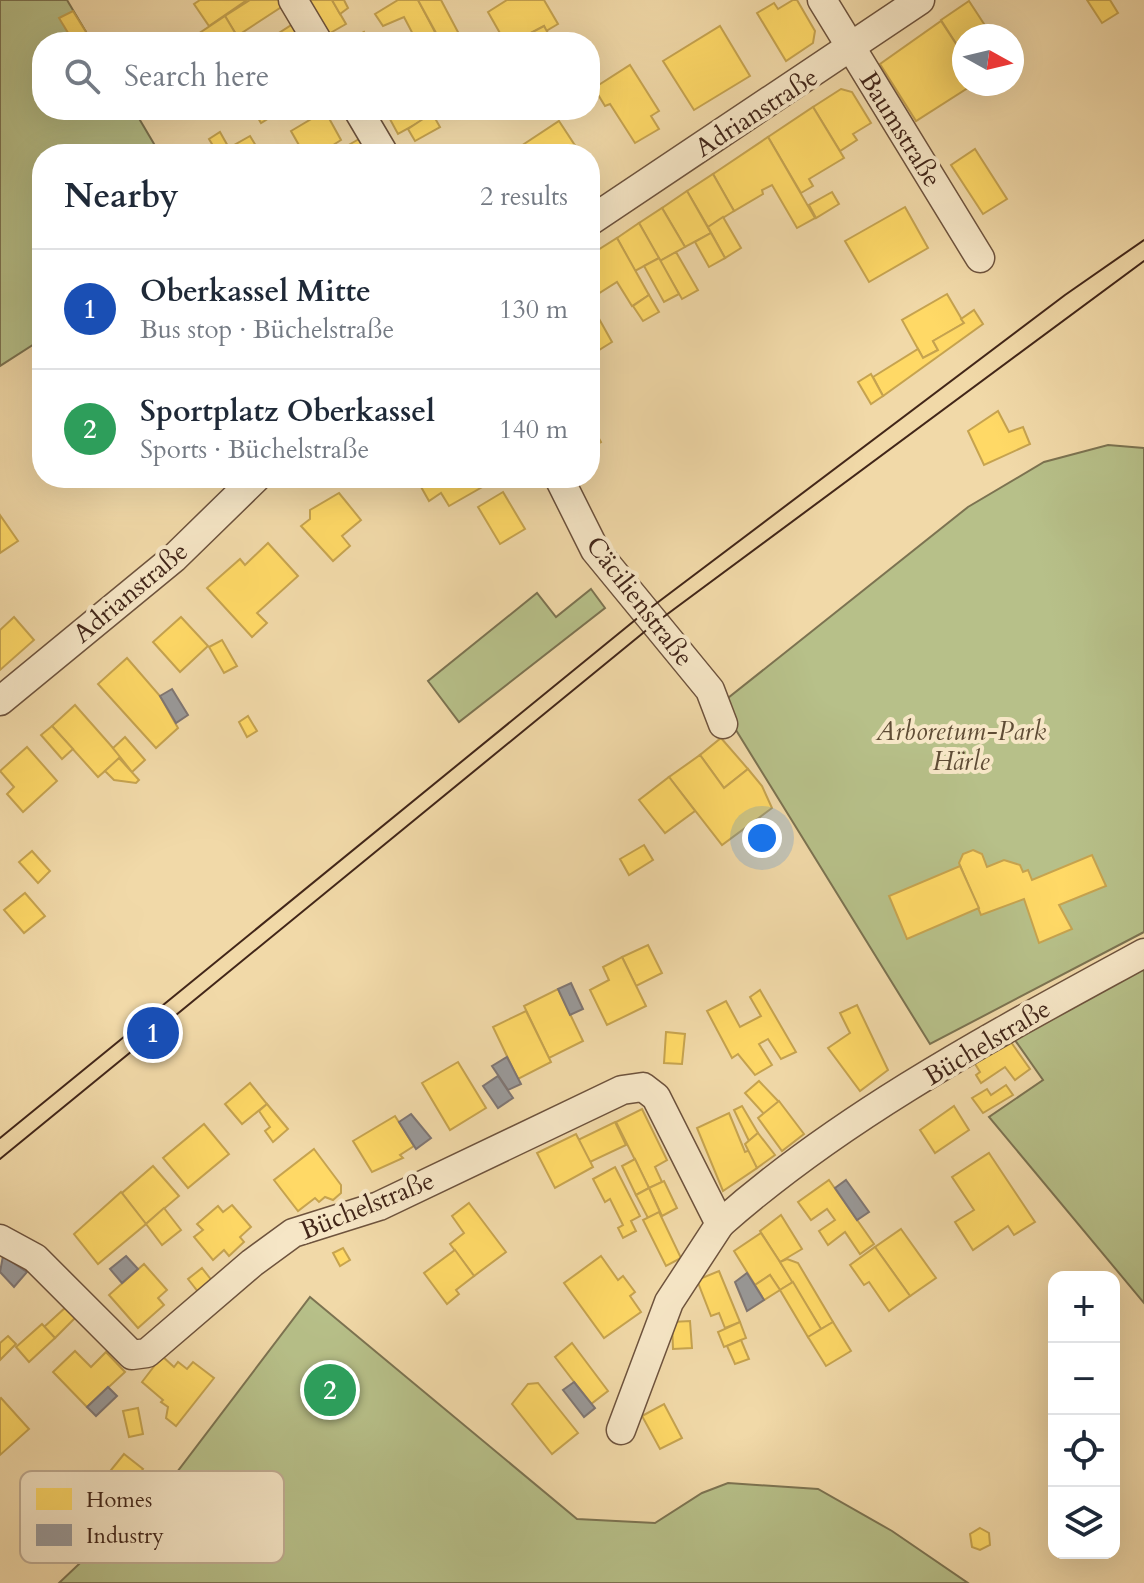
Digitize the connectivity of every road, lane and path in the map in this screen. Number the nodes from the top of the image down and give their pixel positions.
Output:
1 (293, 0) edge
2 (822, 0) edge
3 (920, 0) edge
4 (312, 32) edge
5 (852, 49) junction
6 (364, 120) edge
7 (378, 144) edge
8 (600, 214) edge
9 (980, 258) dead end
10 (246, 488) edge
11 (564, 488) edge
12 (0, 701) edge
13 (723, 724) dead end
14 (1144, 953) edge
15 (720, 1224) junction
16 (0, 1239) edge
17 (621, 1430) dead end

1 - 4 street
2 - 5 street, Baumstraße
3 - 5 street, Adrianstraße
5 - 8 street, Adrianstraße
5 - 9 street, Baumstraße
6 - 7 street
10 - 12 street, Adrianstraße
11 - 13 street, Cäcilienstraße
14 - 15 street, Büchelstraße
15 - 16 street, Büchelstraße
15 - 17 street, Büchelstraße

